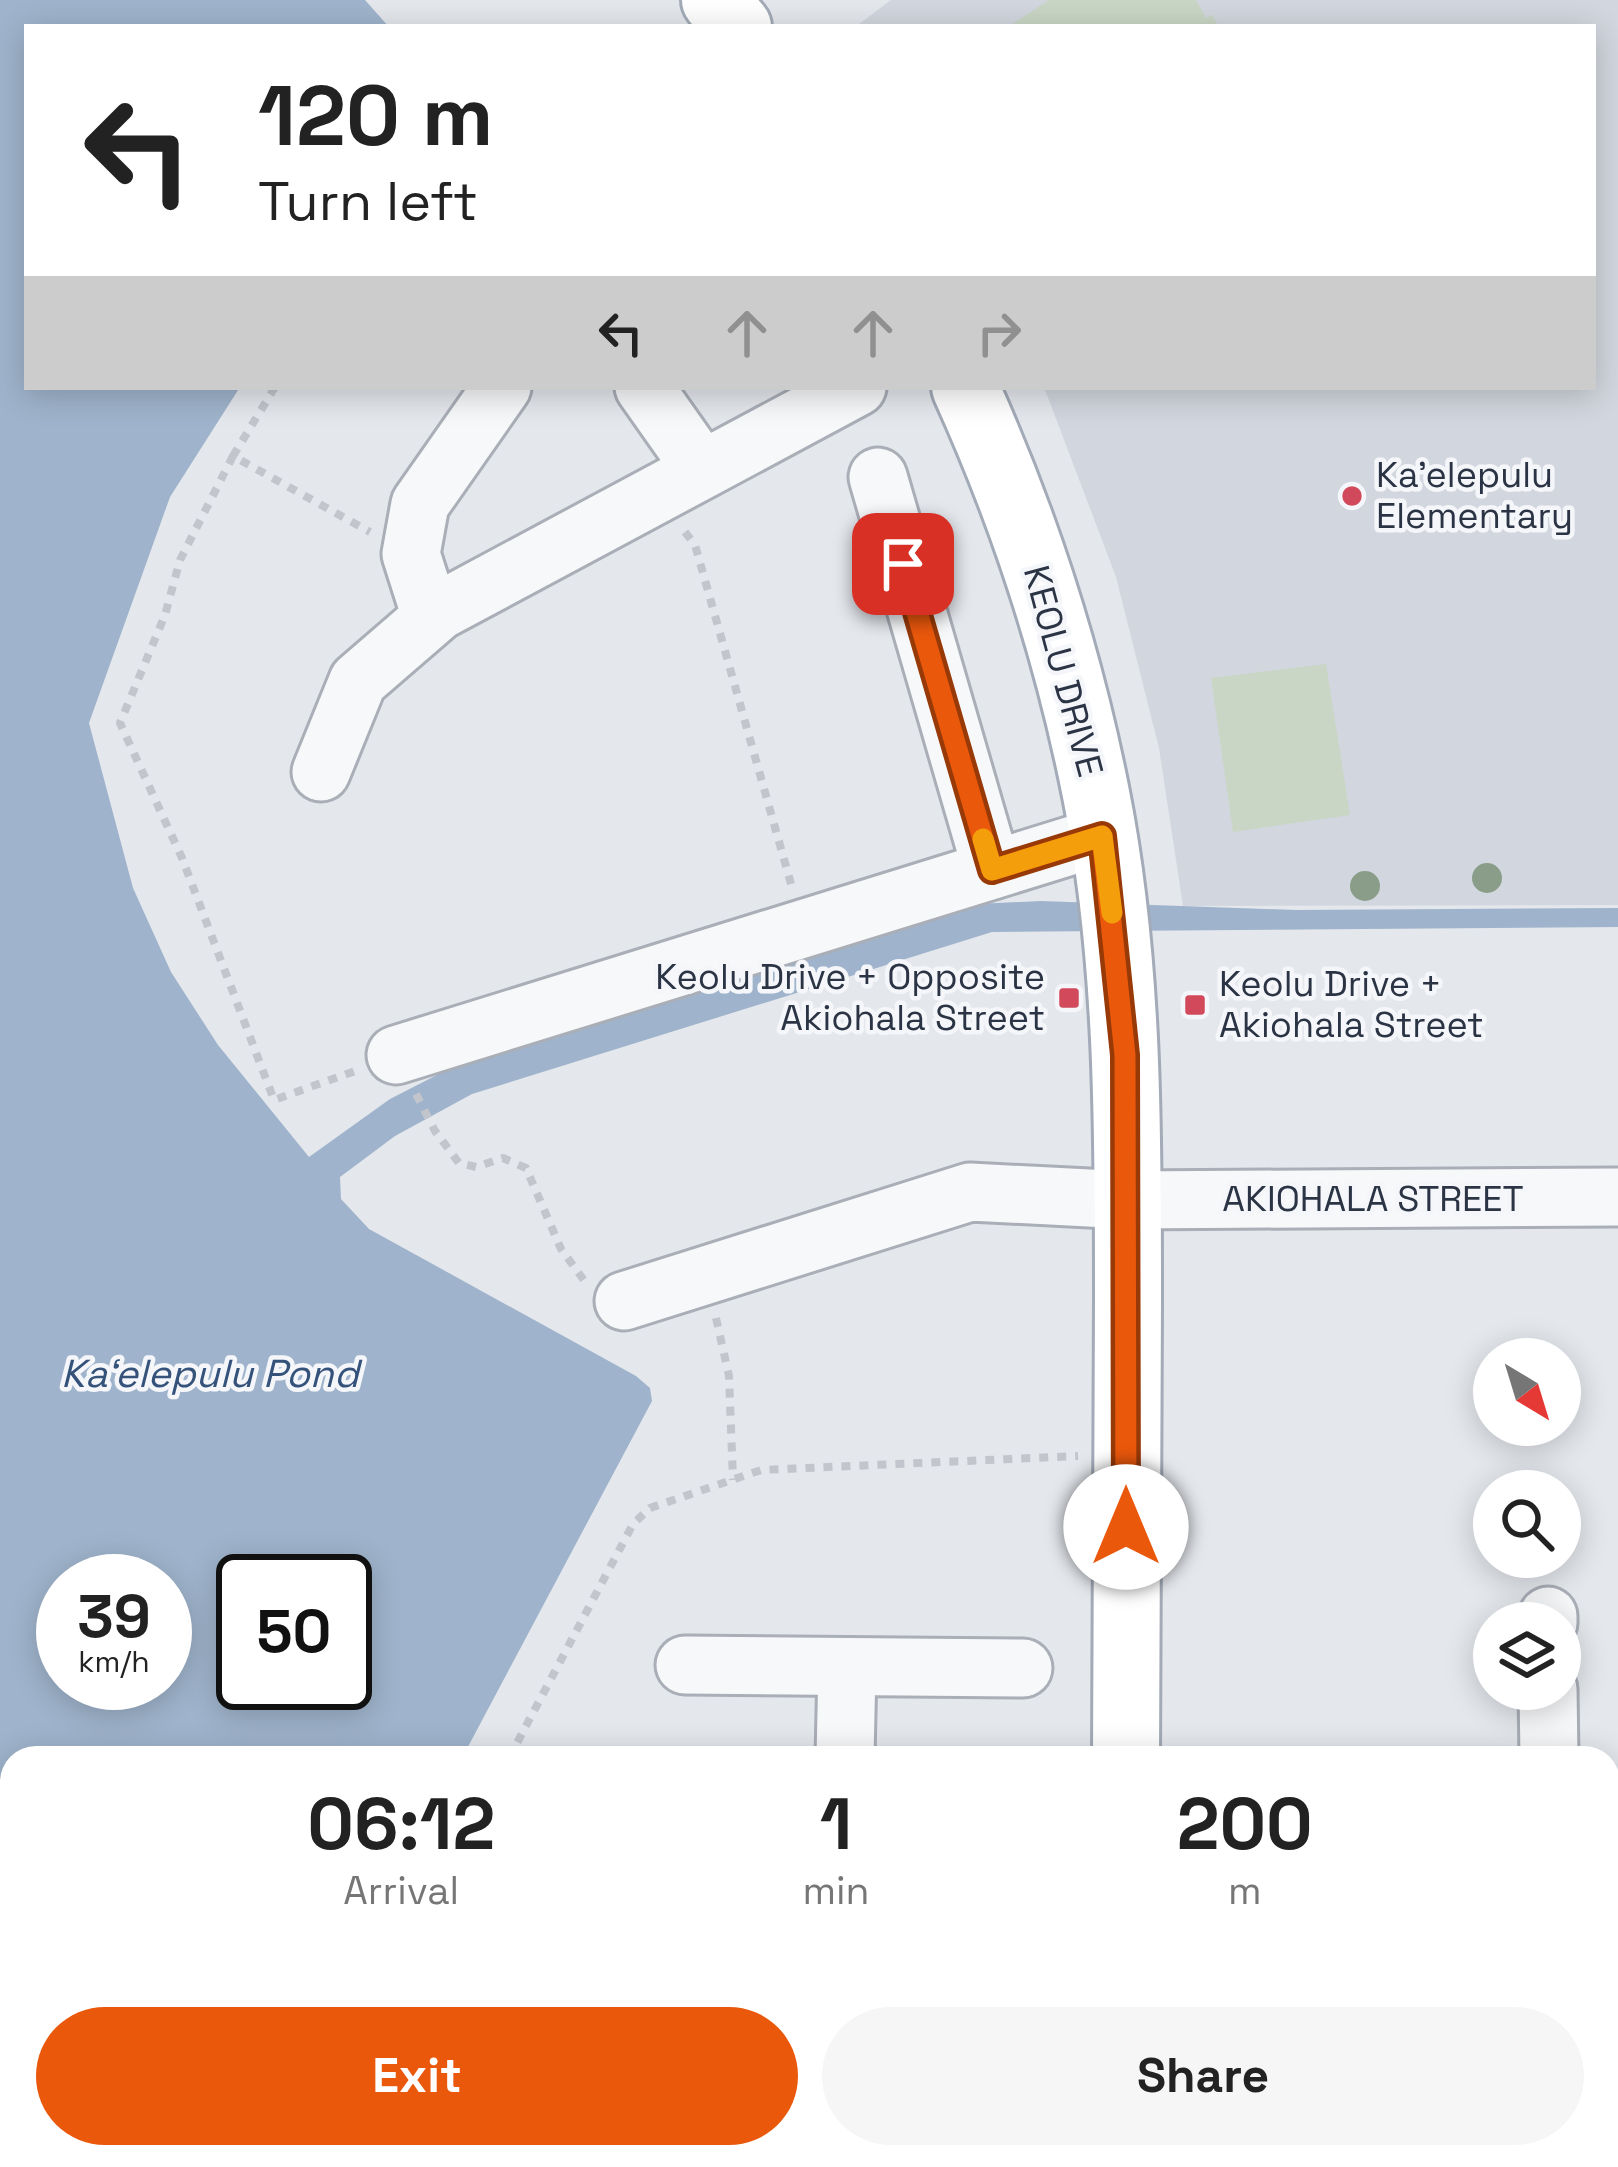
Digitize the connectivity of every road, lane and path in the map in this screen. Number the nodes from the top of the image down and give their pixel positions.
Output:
1 (715, 0) edge
2 (735, 24) edge
3 (273, 390) edge
4 (500, 390) edge
5 (645, 390) edge
6 (851, 390) edge
7 (966, 390) edge
8 (232, 457) junction
9 (878, 477) dead end
10 (678, 481) junction
11 (411, 554) junction
12 (431, 617) junction
13 (320, 772) dead end
14 (1106, 858) junction
15 (992, 870) junction
16 (804, 928) junction
17 (402, 1066) junction
18 (1618, 1197) edge
19 (1128, 1200) junction
20 (704, 1276) junction
21 (624, 1301) joint
22 (1127, 1454) junction
23 (733, 1480) junction
24 (686, 1665) dead end
25 (847, 1667) junction
26 (1023, 1668) dead end
27 (1548, 1710) edge
28 (515, 1746) edge
29 (845, 1746) edge
30 (1126, 1746) edge
31 (1549, 1746) edge

1 - 2 main road
3 - 8 path
4 - 11 street
5 - 10 street
6 - 10 street
7 - 14 main road, KEOLU DRIVE
8 - 11 path
8 - 17 path
9 - 15 street
10 - 12 street
10 - 16 path
11 - 12 street
12 - 13 street
14 - 15 street
14 - 19 main road, KEOLU DRIVE
15 - 16 street
16 - 17 street
17 - 21 path
18 - 19 street, AKIOHALA STREET
19 - 20 street, AKIOHALA STREET
19 - 22 main road, KEOLU DRIVE
20 - 21 street, AKIOHALA STREET
20 - 23 path
22 - 23 path
22 - 30 main road, KEOLU DRIVE
23 - 28 path
24 - 25 street
25 - 26 street
25 - 29 street
27 - 31 street

